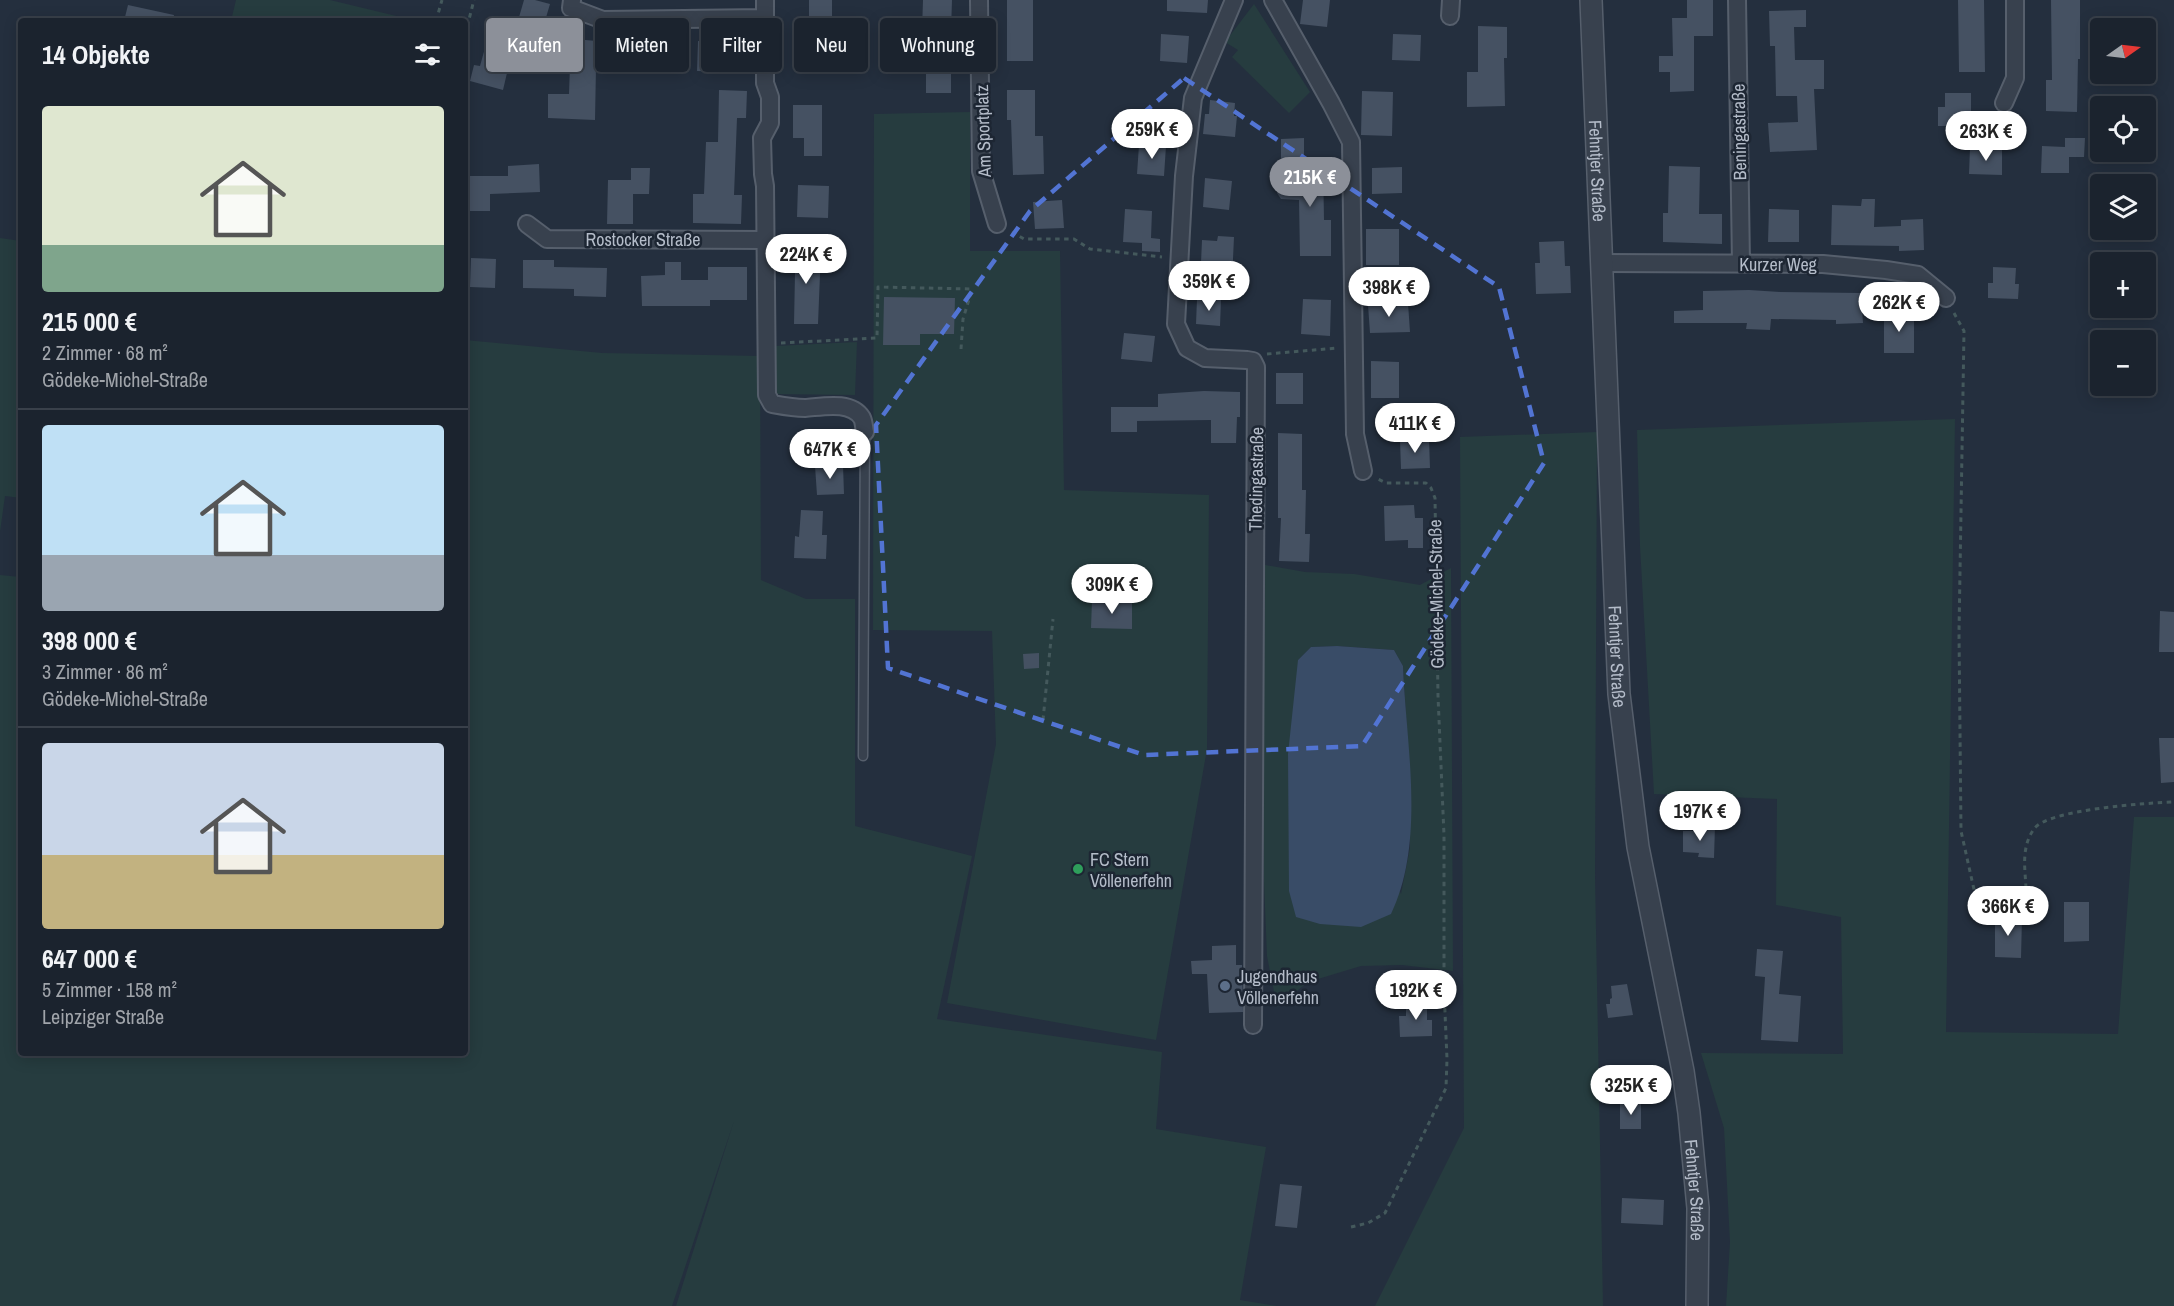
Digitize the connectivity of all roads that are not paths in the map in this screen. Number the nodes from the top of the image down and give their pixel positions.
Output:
1 (572, 0) edge
2 (765, 0) edge
3 (979, 0) edge
4 (1234, 0) edge
5 (1273, 0) edge
6 (1591, 0) edge
7 (1737, 0) edge
8 (2015, 0) edge
9 (765, 18) edge
10 (701, 19) edge
11 (765, 72) edge
12 (2004, 103) dead end
13 (526, 224) dead end
14 (997, 224) road end
15 (764, 240) junction
16 (1602, 263) junction
17 (1741, 264) junction
18 (1946, 298) road end
19 (865, 432) joint
20 (1363, 471) road end
21 (863, 756) dead end
22 (1253, 1025) dead end
23 (1697, 1306) edge

1 - 10 street
2 - 9 street
3 - 14 street, Am Sportplatz
4 - 22 street, Thedingastraße
5 - 20 street
6 - 16 street, Fehntjer Straße
7 - 17 street, Beningastraße
8 - 12 street
11 - 15 street
13 - 15 street, Rostocker Straße
15 - 19 street
16 - 17 street, Kurzer Weg
16 - 23 street, Fehntjer Straße
17 - 18 street, Kurzer Weg
19 - 21 lane

